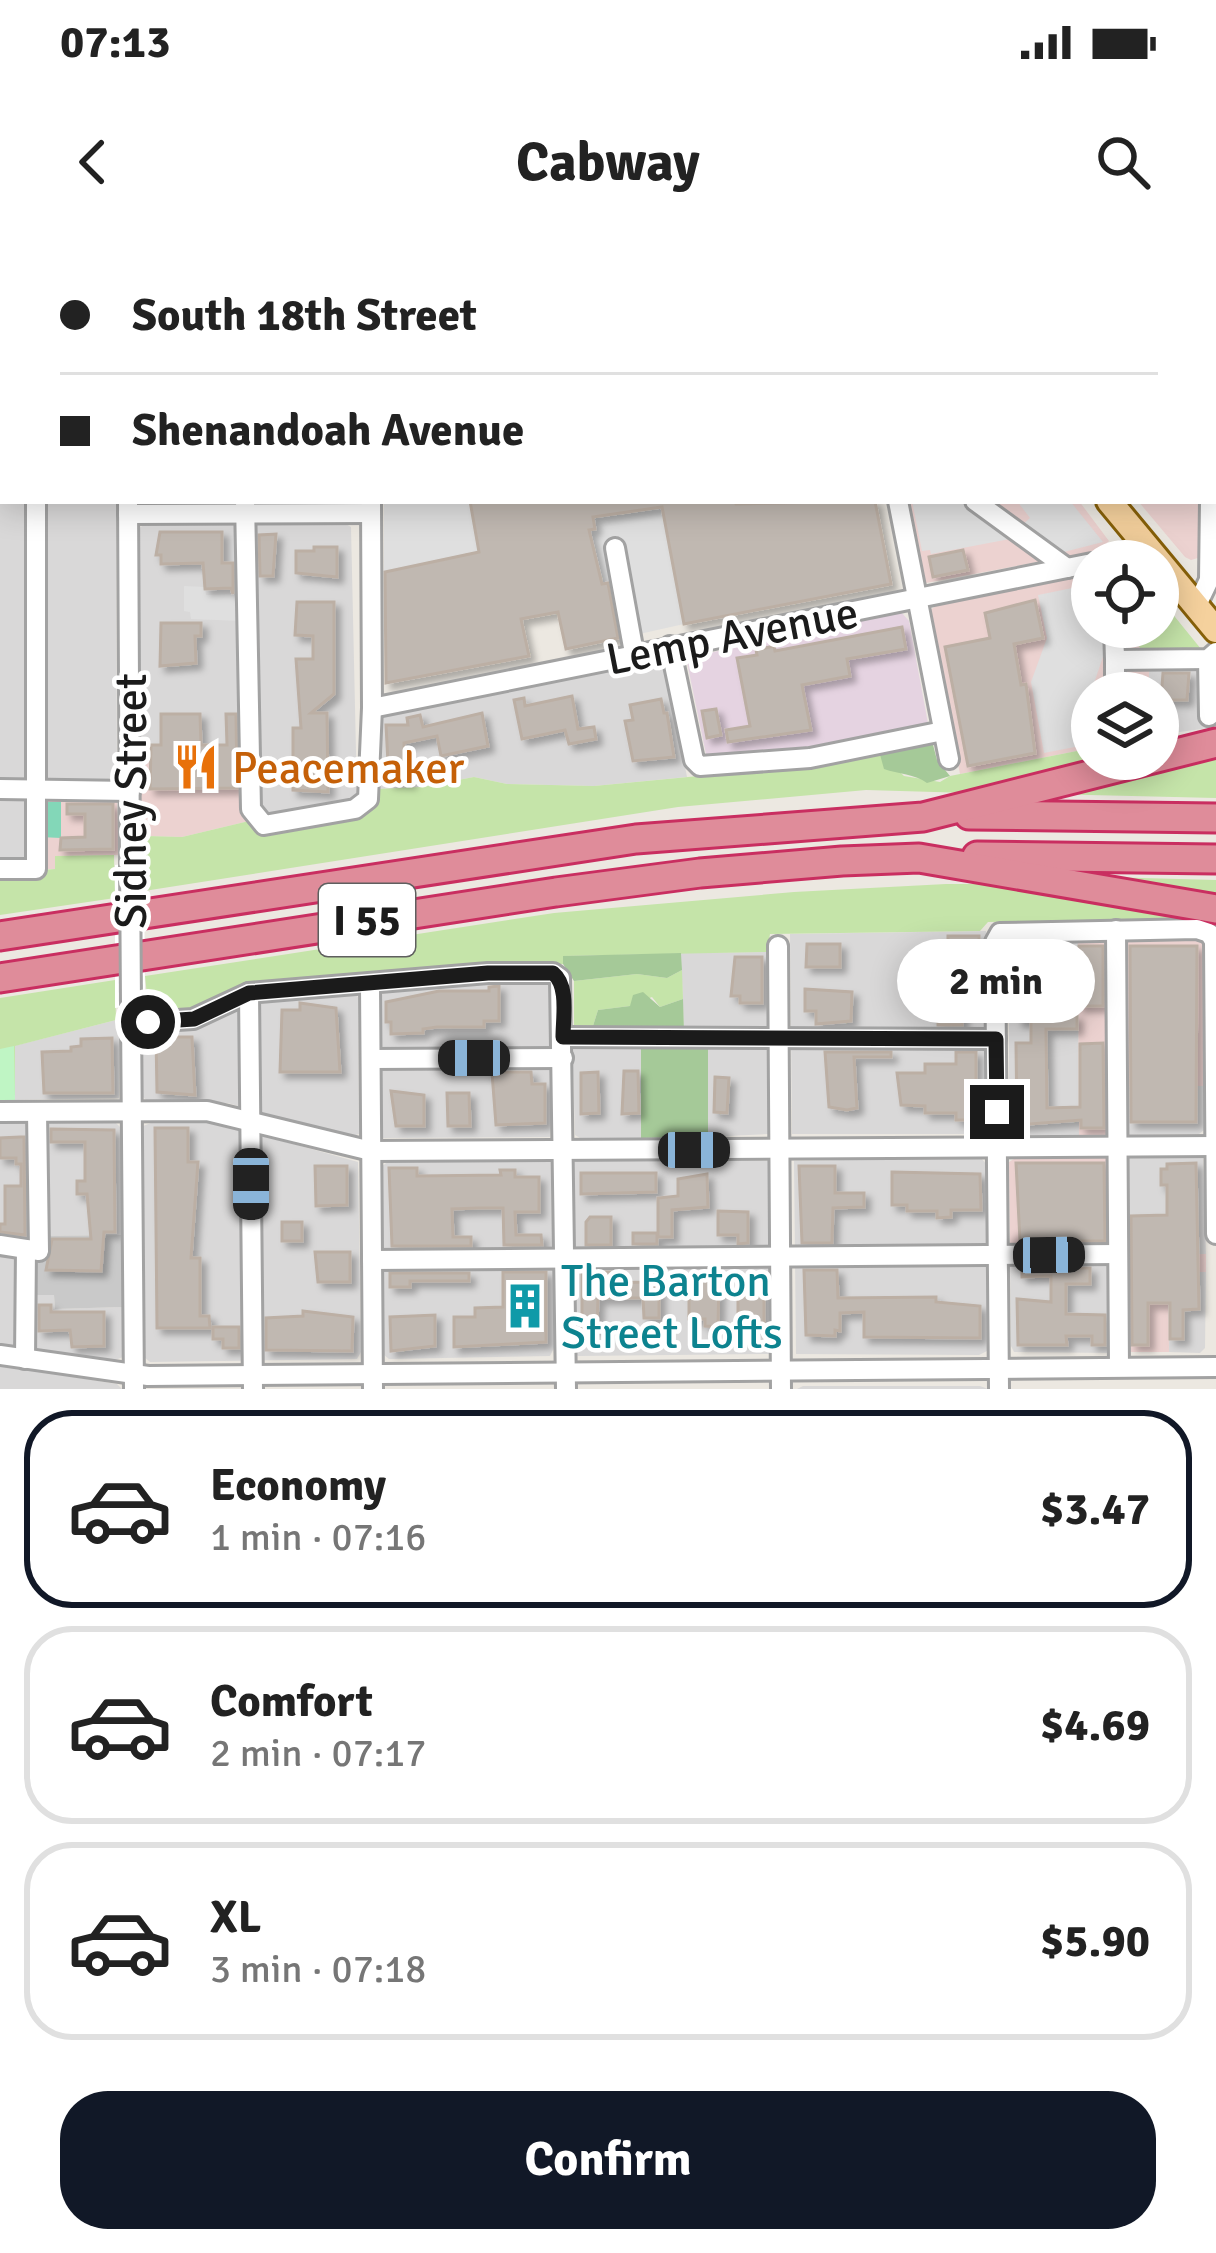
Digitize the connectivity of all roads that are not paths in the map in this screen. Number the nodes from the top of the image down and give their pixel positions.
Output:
1 (36, 504) edge
2 (899, 504) edge
3 (979, 504) edge
4 (1111, 504) edge
5 (1210, 504) edge
6 (128, 507) edge
7 (245, 507) edge
8 (370, 507) edge
9 (1141, 540) edge
10 (615, 548) dead end
11 (1213, 556) edge
12 (1071, 567) edge
13 (1066, 568) junction
14 (1179, 586) edge
15 (917, 598) junction
16 (1196, 607) junction
17 (1216, 630) edge
18 (670, 646) junction
19 (1115, 648) edge
20 (634, 653) junction
21 (1212, 656) edge
22 (1115, 660) junction
23 (1115, 672) edge
24 (372, 708) junction
25 (1212, 730) edge
26 (943, 731) junction
27 (949, 759) dead end
28 (0, 789) edge
29 (34, 790) junction
30 (130, 791) junction
31 (923, 817) junction
32 (1216, 818) edge
33 (919, 858) junction
34 (1216, 860) edge
35 (0, 868) edge
36 (1212, 921) edge
37 (1116, 929) junction
38 (0, 936) edge
39 (778, 946) dead end
40 (0, 977) edge
41 (370, 985) junction
42 (249, 993) junction
43 (131, 1014) junction
44 (1215, 1023) edge
45 (778, 1038) junction
46 (996, 1039) junction
47 (563, 1047) junction
48 (370, 1059) junction
49 (133, 1110) junction
50 (0, 1112) edge
51 (37, 1112) junction
52 (250, 1119) junction
53 (1216, 1146) edge
54 (1118, 1147) junction
55 (998, 1148) junction
56 (780, 1149) junction
57 (564, 1150) junction
58 (371, 1151) junction
59 (1216, 1234) edge
60 (0, 1245) edge
61 (26, 1249) junction
62 (1118, 1254) junction
63 (998, 1255) junction
64 (780, 1257) junction
65 (565, 1258) junction
66 (372, 1260) junction
67 (0, 1355) edge
68 (25, 1359) junction
69 (1216, 1366) edge
70 (1119, 1367) junction
71 (999, 1368) junction
72 (781, 1379) edge
73 (566, 1380) edge
74 (373, 1381) edge
75 (134, 1382) edge
76 (253, 1383) edge
77 (999, 1389) edge

1 - 29 street
2 - 15 street
3 - 13 street
4 - 9 main road
5 - 11 street
6 - 7 street
6 - 30 street, Sidney Street
7 - 8 street
7 - 24 street
8 - 24 street
10 - 20 street
11 - 16 street
12 - 13 street, Lemp Avenue
13 - 15 street, Lemp Avenue
14 - 16 main road
15 - 18 street, Lemp Avenue
15 - 26 street
16 - 17 main road
18 - 20 street, Lemp Avenue
18 - 26 street
19 - 22 street
20 - 24 street, Lemp Avenue
21 - 22 street
21 - 25 street
22 - 23 street
25 - 31 highway
26 - 27 street
28 - 29 street
29 - 30 street
29 - 35 street
30 - 43 street, Sidney Street, bridge
31 - 32 highway, I 55
31 - 38 highway, I 55
33 - 34 highway, I 55
33 - 36 highway
33 - 40 highway, I 55
36 - 37 street
36 - 44 street
37 - 46 street
37 - 54 street
39 - 45 street
41 - 42 street
41 - 47 street
41 - 48 street
42 - 43 street
42 - 52 street
43 - 49 street, Sidney Street
44 - 53 street
45 - 46 street
45 - 47 street
45 - 56 street
46 - 55 street
47 - 48 street
47 - 57 street
48 - 58 street
49 - 51 street
49 - 52 street
49 - 75 street, Sidney Street
50 - 51 street
51 - 61 street
52 - 58 street
52 - 76 street
53 - 54 street
53 - 59 street
54 - 55 street
54 - 62 street
55 - 56 street
55 - 63 street
56 - 57 street
56 - 64 street
57 - 58 street
57 - 65 street
58 - 66 street
60 - 61 street
61 - 68 street
62 - 63 street
62 - 70 street
63 - 64 street
63 - 71 street
64 - 65 street
64 - 72 street
65 - 66 street
65 - 73 street
66 - 74 street
67 - 68 street
68 - 75 street
69 - 70 street
70 - 71 street
71 - 72 street
71 - 77 street
72 - 73 street
73 - 74 street
74 - 76 street
75 - 76 street

